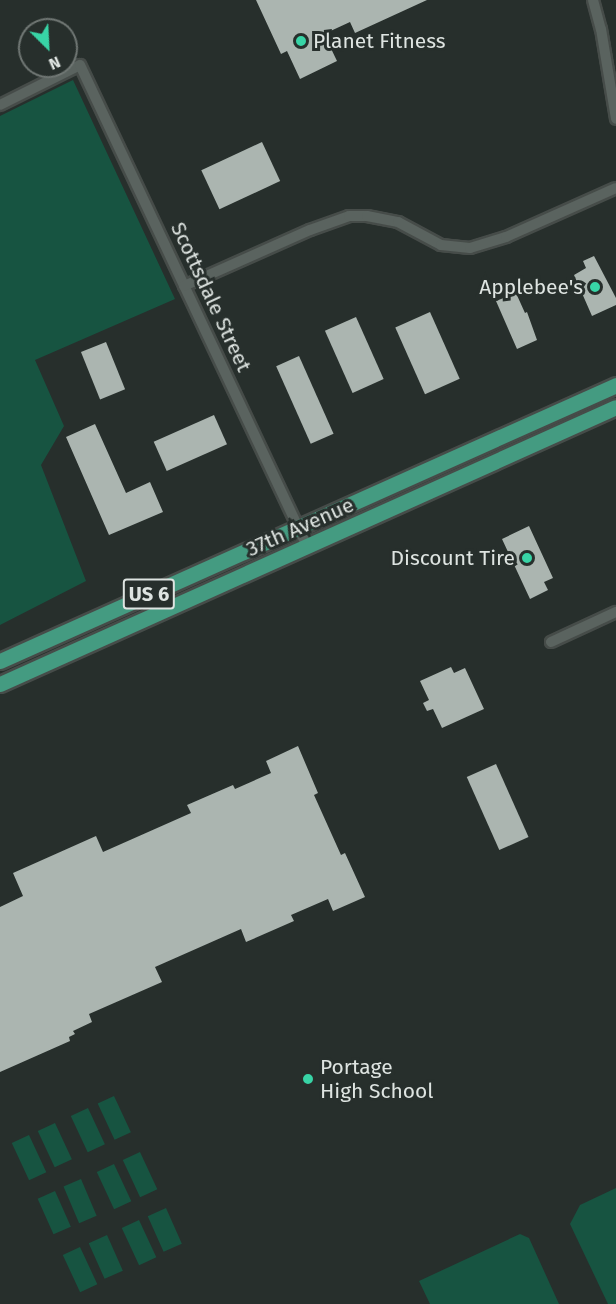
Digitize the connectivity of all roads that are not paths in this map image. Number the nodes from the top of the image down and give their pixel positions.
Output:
1 (592, 0) edge
2 (0, 105) edge
3 (616, 119) edge
4 (616, 188) edge
5 (184, 286) junction
6 (616, 385) edge
7 (616, 407) edge
8 (298, 527) junction
9 (307, 546) junction
10 (616, 612) edge
11 (551, 642) dead end
12 (0, 661) edge
13 (0, 684) edge

1 - 3 street
2 - 5 street, Scottsdale Street
4 - 5 street
5 - 8 street, Scottsdale Street
6 - 8 main road, 37th Avenue / US 6
7 - 9 main road, 37th Avenue / US 6
8 - 9 street, Scottsdale Street
8 - 12 main road, 37th Avenue / US 6
9 - 13 main road, 37th Avenue / US 6
10 - 11 street

